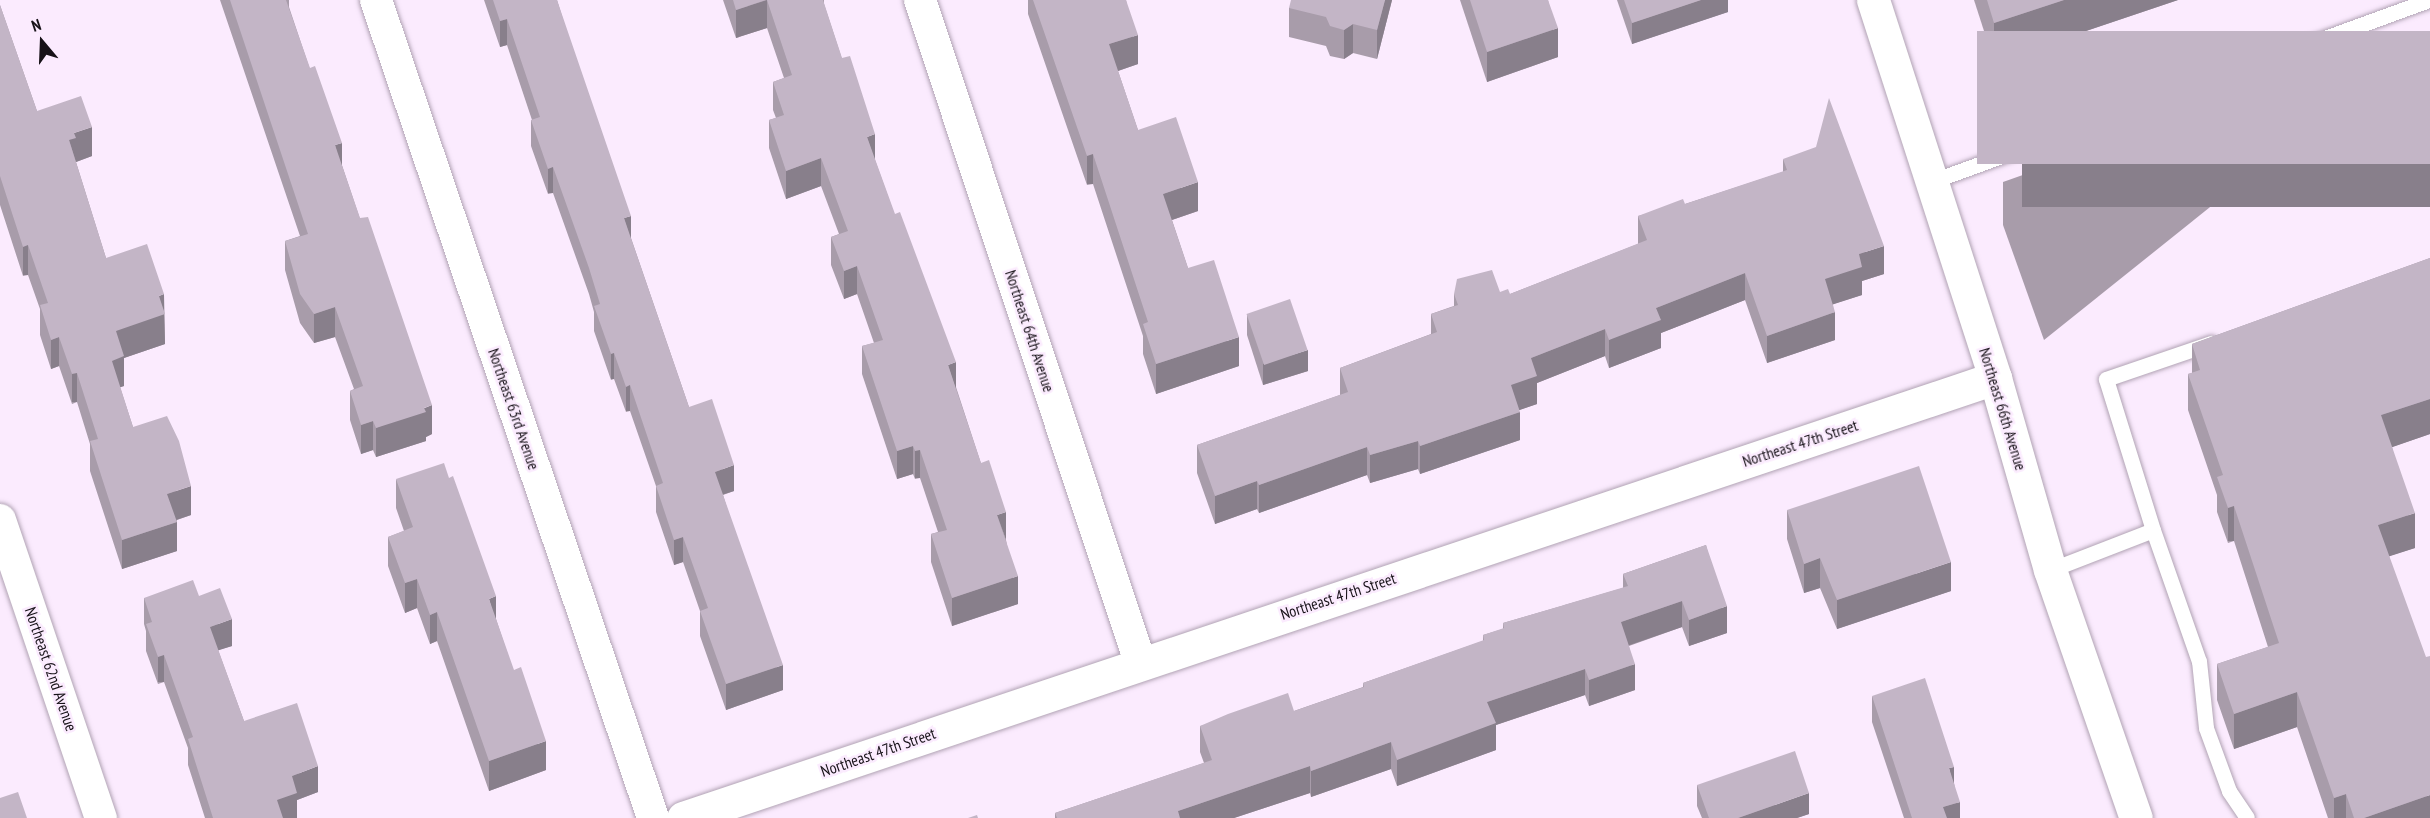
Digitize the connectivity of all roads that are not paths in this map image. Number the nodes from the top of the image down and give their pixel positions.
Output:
1 (376, 0) edge
2 (920, 0) edge
3 (1873, 0) edge
4 (2429, 0) edge
5 (1930, 182) junction
6 (2228, 337) edge
7 (1995, 378) junction
8 (0, 520) edge
9 (2153, 530) junction
10 (2050, 570) junction
11 (1140, 662) junction
12 (101, 818) edge
13 (653, 818) edge
14 (683, 818) edge
15 (2136, 818) edge
16 (2247, 818) edge

1 - 13 street, Northeast 63rd Avenue
2 - 11 street, Northeast 64th Avenue
3 - 5 street, Northeast 66th Avenue
4 - 5 lane
5 - 7 street, Northeast 66th Avenue
6 - 9 lane
7 - 10 street, Northeast 66th Avenue
7 - 11 street, Northeast 47th Street
8 - 12 street, Northeast 62nd Avenue
9 - 10 lane
9 - 16 lane
10 - 15 street, Northeast 66th Avenue
11 - 14 street, Northeast 47th Street

